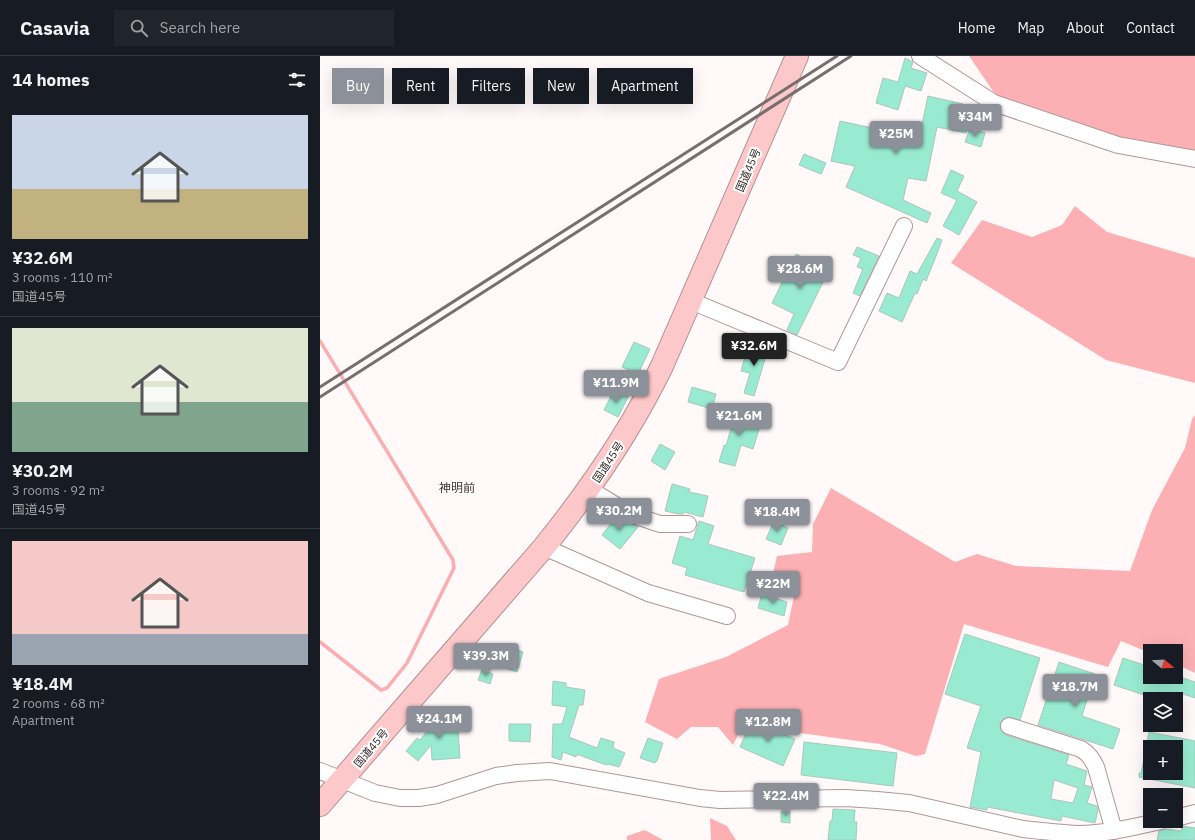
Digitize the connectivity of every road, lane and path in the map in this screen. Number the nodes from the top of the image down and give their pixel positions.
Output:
1 (797, 56) edge
2 (920, 56) edge
3 (1195, 159) edge
4 (904, 226) dead end
5 (691, 301) junction
6 (589, 490) junction
7 (688, 524) dead end
8 (544, 547) junction
9 (727, 616) dead end
10 (1009, 726) dead end
11 (320, 771) edge
12 (343, 780) junction
13 (320, 805) edge
14 (1195, 813) edge
15 (1183, 816) edge
16 (1143, 825) edge
17 (1114, 831) junction

1 - 5 highway, 国道45号
2 - 3 street
4 - 5 street
5 - 6 highway, 国道45号
6 - 7 street
6 - 8 highway, 国道45号
8 - 9 street
8 - 12 highway, 国道45号
10 - 17 street
11 - 12 street
12 - 13 highway, 国道45号
12 - 17 street
14 - 15 street
16 - 17 street

